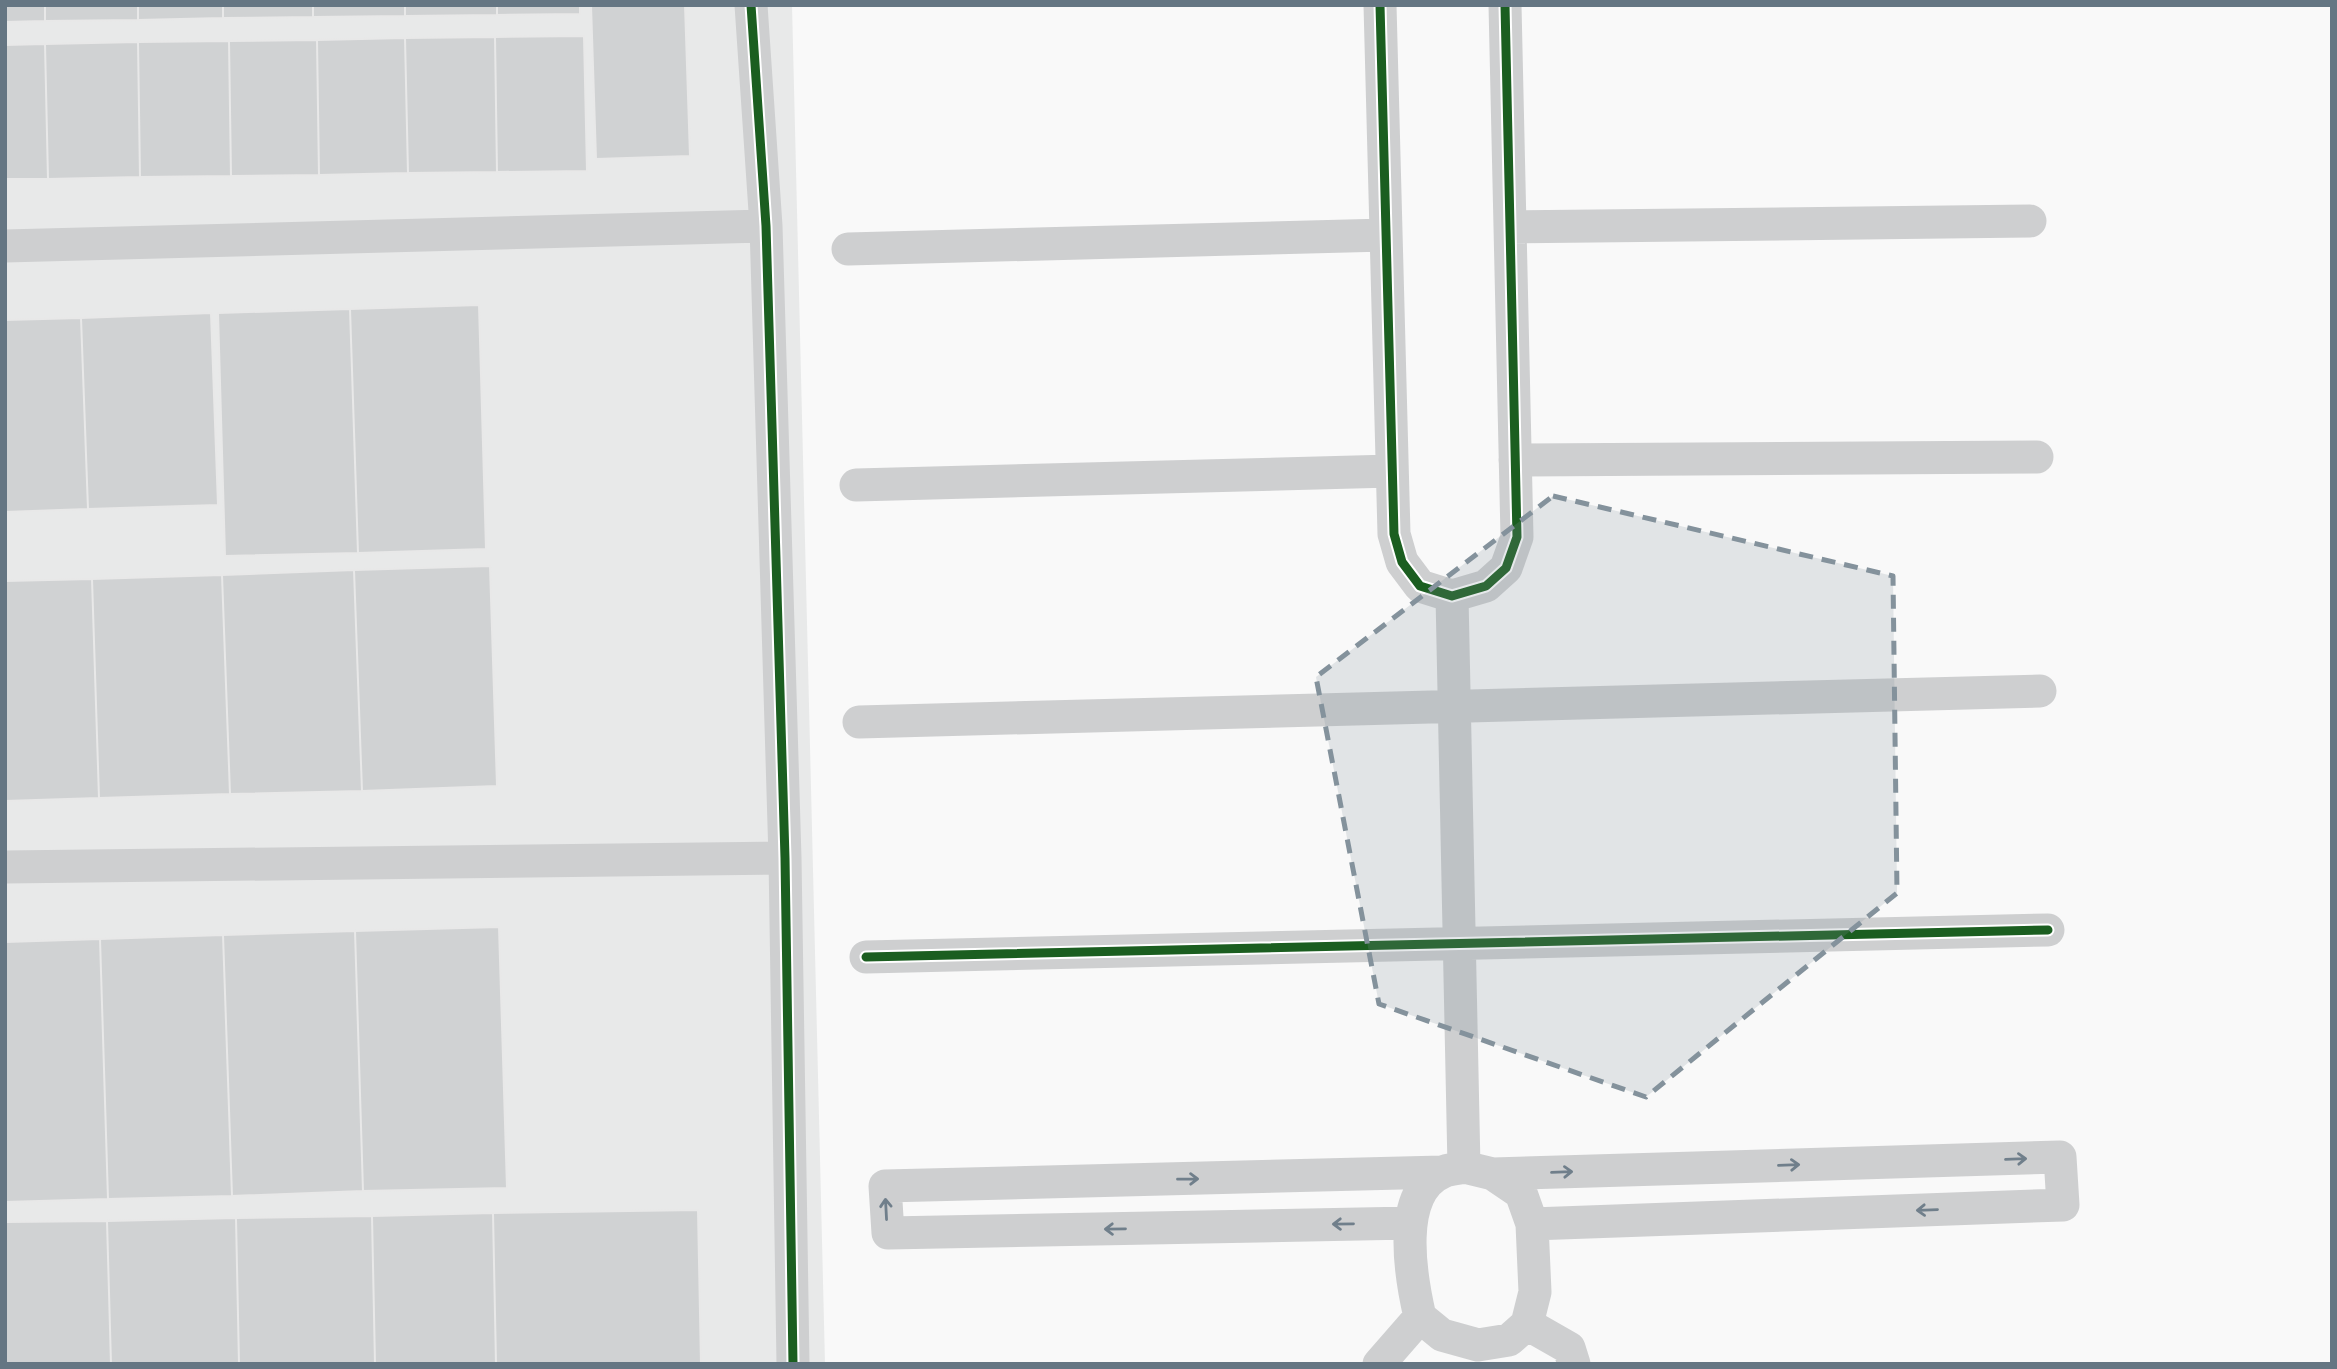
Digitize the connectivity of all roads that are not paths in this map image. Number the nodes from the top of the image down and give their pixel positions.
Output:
1 (751, 5) edge
2 (1380, 5) edge
3 (1505, 5) edge
4 (2030, 221) dead end
5 (766, 226) junction
6 (1510, 227) junction
7 (1386, 235) junction
8 (5, 246) edge
9 (848, 249) dead end
10 (2037, 457) dead end
11 (1515, 460) junction
12 (1392, 471) junction
13 (856, 485) dead end
14 (1451, 596) junction
15 (2040, 691) dead end
16 (1454, 705) junction
17 (859, 722) dead end
18 (785, 858) junction
19 (5, 867) edge
20 (2048, 930) dead end
21 (1459, 944) junction
22 (866, 957) dead end
23 (1466, 1171) junction
24 (1411, 1223) junction
25 (1532, 1224) junction
26 (1420, 1317) junction
27 (1527, 1324) junction
28 (1454, 1351) edge
29 (1493, 1353) edge
30 (793, 1364) edge
31 (1379, 1364) edge
32 (1574, 1364) edge

1 - 5 street
2 - 7 street
3 - 6 street
4 - 6 street
5 - 8 street
5 - 18 street
6 - 11 street
7 - 9 street
7 - 12 street
10 - 11 street
11 - 14 street
12 - 13 street
12 - 14 street
14 - 16 street
15 - 16 street
16 - 17 street
16 - 21 street
18 - 19 street
18 - 30 street
20 - 21 street
21 - 22 street
21 - 23 street
23 - 24 street
24 -> 23 street
23 - 25 street
23 -> 25 street
24 - 26 street
25 - 27 street
26 - 28 street
26 - 31 street
27 - 29 street
27 - 32 street
28 - 29 street

